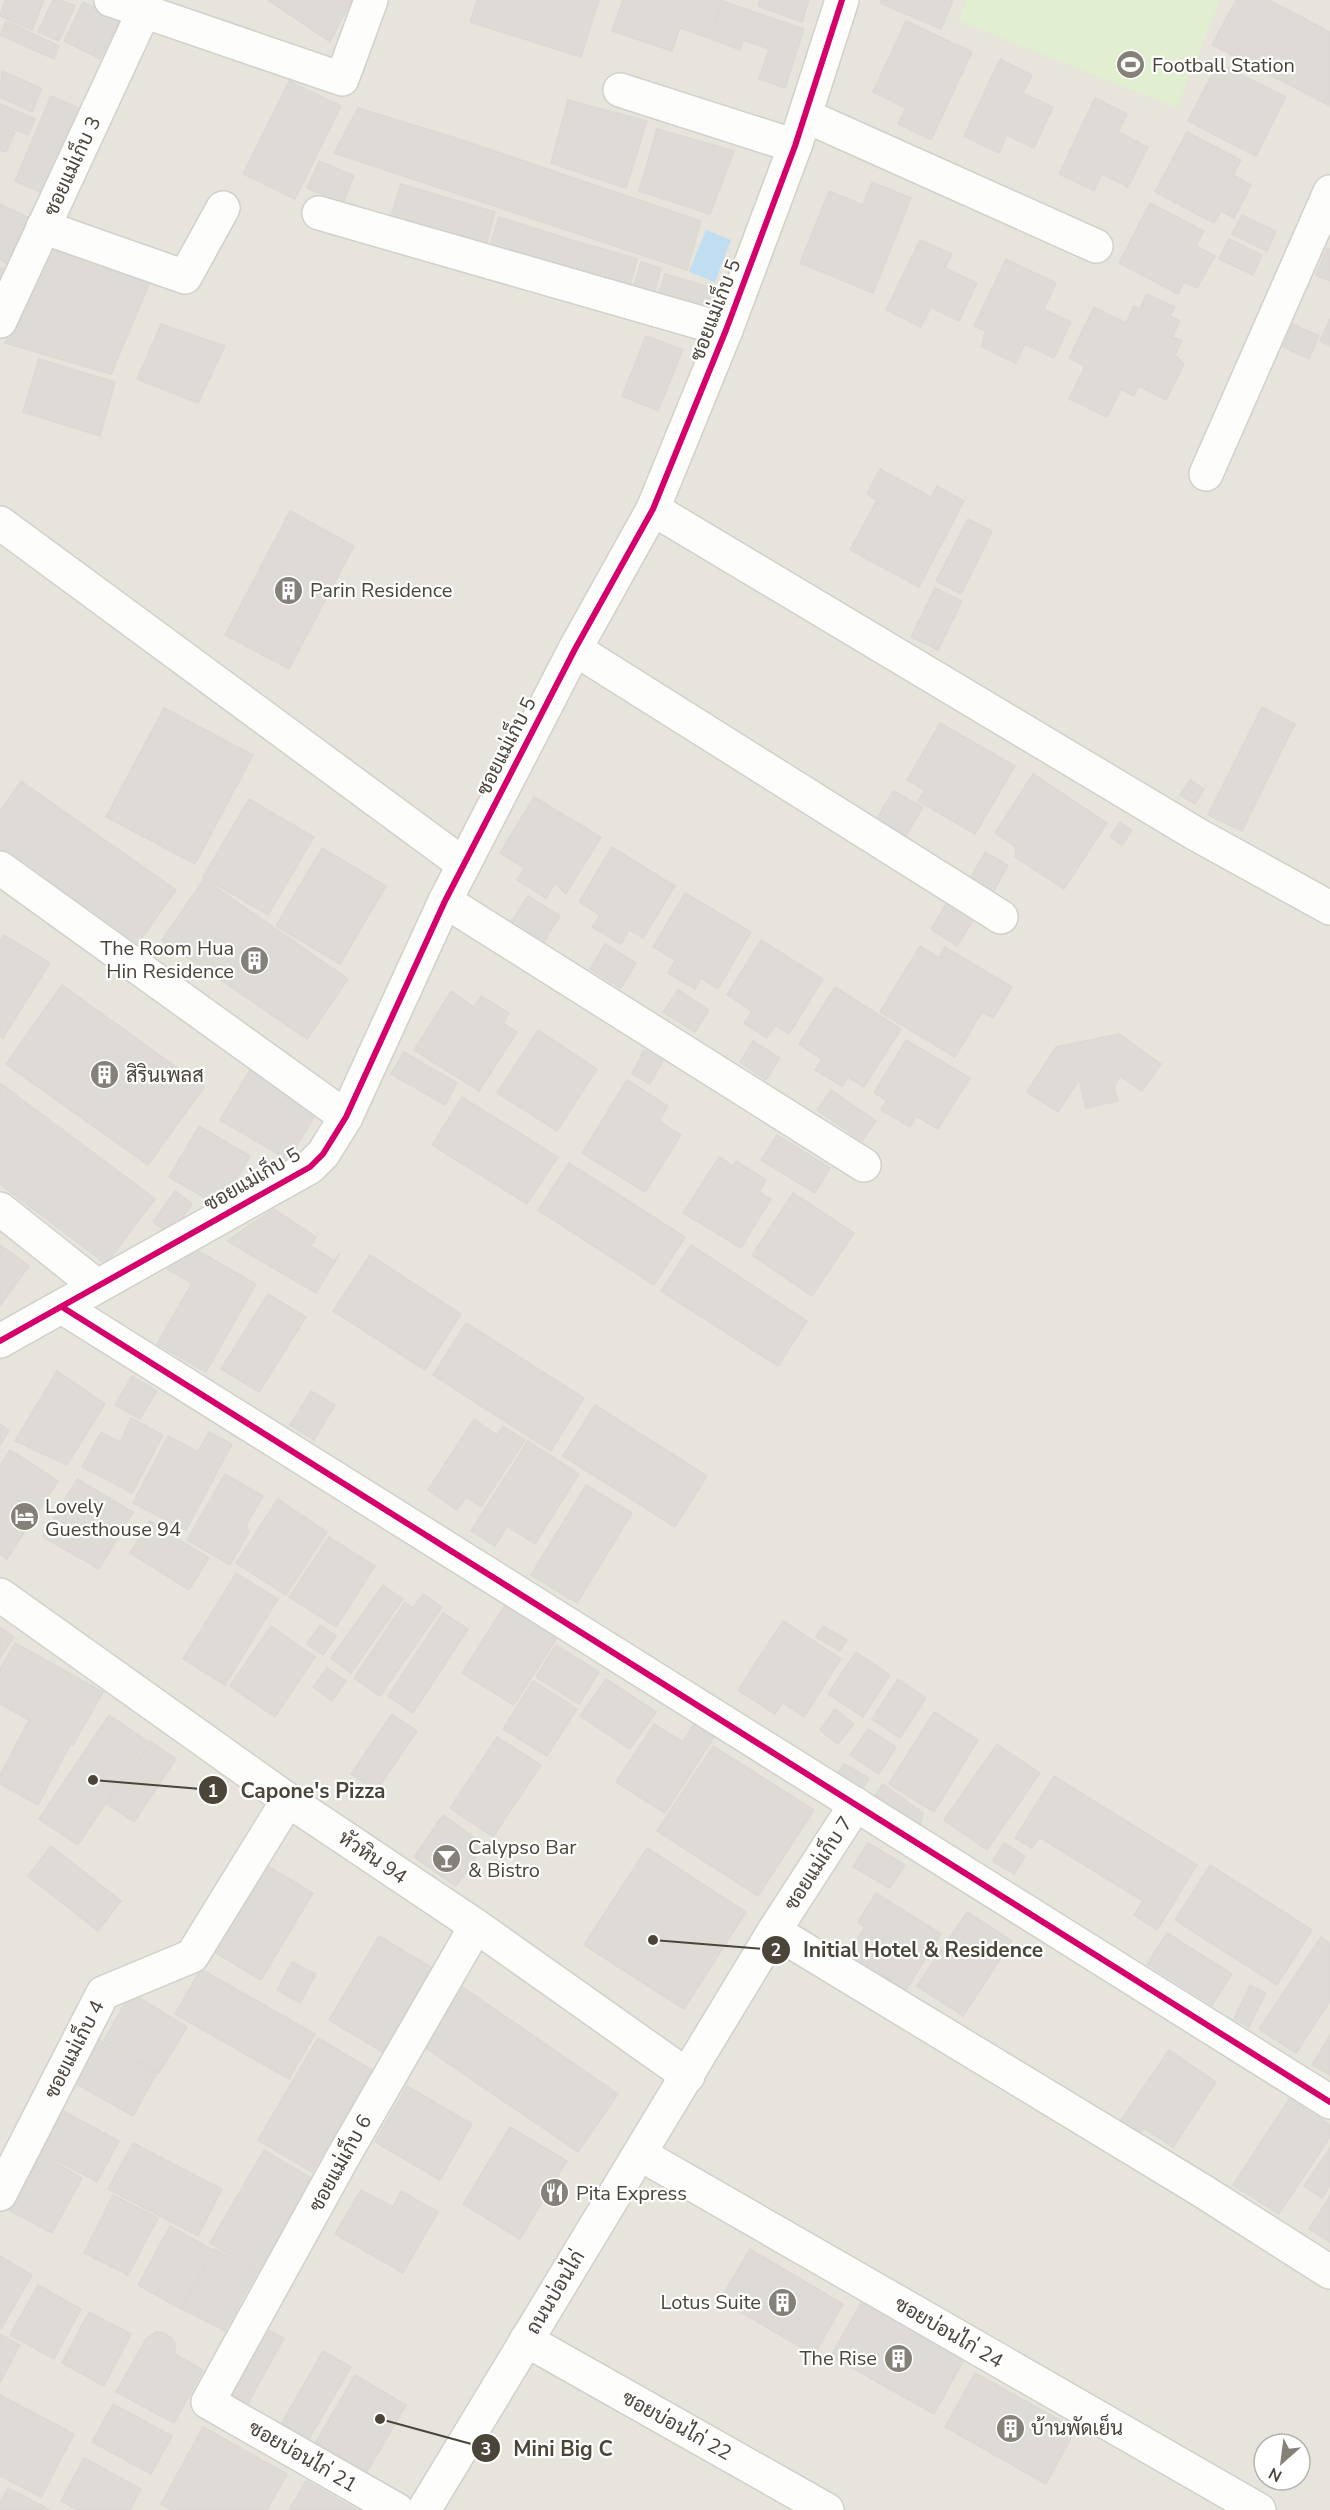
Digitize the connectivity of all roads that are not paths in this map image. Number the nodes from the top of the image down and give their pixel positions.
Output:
1 (111, 0) edge
2 (371, 0) edge
3 (842, 0) edge
4 (144, 11) junction
5 (620, 90) dead end
6 (800, 131) junction
7 (1330, 192) edge
8 (223, 208) dead end
9 (319, 213) dead end
10 (43, 227) junction
11 (1096, 246) dead end
12 (0, 321) edge
13 (726, 330) junction
14 (1206, 474) dead end
15 (653, 509) junction
16 (0, 523) edge
17 (575, 649) junction
18 (463, 864) junction
19 (0, 868) edge
20 (445, 901) junction
21 (1330, 908) edge
22 (1001, 917) dead end
23 (346, 1118) junction
24 (864, 1165) dead end
25 (0, 1209) edge
26 (97, 1286) junction
27 (62, 1307) junction
28 (0, 1341) edge
29 (0, 1594) edge
30 (288, 1800) junction
31 (856, 1804) junction
32 (476, 1926) junction
33 (774, 1931) junction
34 (688, 2076) junction
35 (1330, 2102) edge
36 (640, 2154) junction
37 (0, 2194) edge
38 (1330, 2272) edge
39 (526, 2340) junction
40 (208, 2402) joint
41 (397, 2510) edge
42 (424, 2510) edge
43 (827, 2510) edge
44 (1258, 2510) edge

1 - 4 street
2 - 4 street
3 - 6 street, ซอยแม่เก็บ 5
4 - 10 street, ซอยแม่เก็บ 3
5 - 6 street
6 - 11 street
6 - 13 street, ซอยแม่เก็บ 5
7 - 14 street
8 - 10 street
9 - 13 street
10 - 12 street, ซอยแม่เก็บ 3
13 - 15 street, ซอยแม่เก็บ 5
15 - 17 street, ซอยแม่เก็บ 5
15 - 21 street
16 - 18 street
17 - 18 street, ซอยแม่เก็บ 5
17 - 22 street
18 - 20 street, ซอยแม่เก็บ 5
19 - 23 street
20 - 23 street, ซอยแม่เก็บ 5
20 - 24 street
23 - 26 street, ซอยแม่เก็บ 5
25 - 26 street
26 - 27 street, ซอยแม่เก็บ 5
27 - 28 street, ซอยแม่เก็บ 5
27 - 31 street
29 - 30 street, หัวหิน 94
30 - 32 street, หัวหิน 94
30 - 37 street, ซอยแม่เก็บ 4
31 - 33 street, ซอยแม่เก็บ 7
31 - 35 street
32 - 34 street, หัวหิน 94
32 - 40 street, ซอยแม่เก็บ 6
33 - 34 street, ซอยแม่เก็บ 7
33 - 38 street
34 - 36 street, ถนนบ่อนไก่
36 - 39 street, ถนนบ่อนไก่
36 - 44 street, ซอยบ่อนไก่ 24
39 - 42 street, ถนนบ่อนไก่
39 - 43 street, ซอยบ่อนไก่ 22
40 - 41 street, ซอยบ่อนไก่ 21

